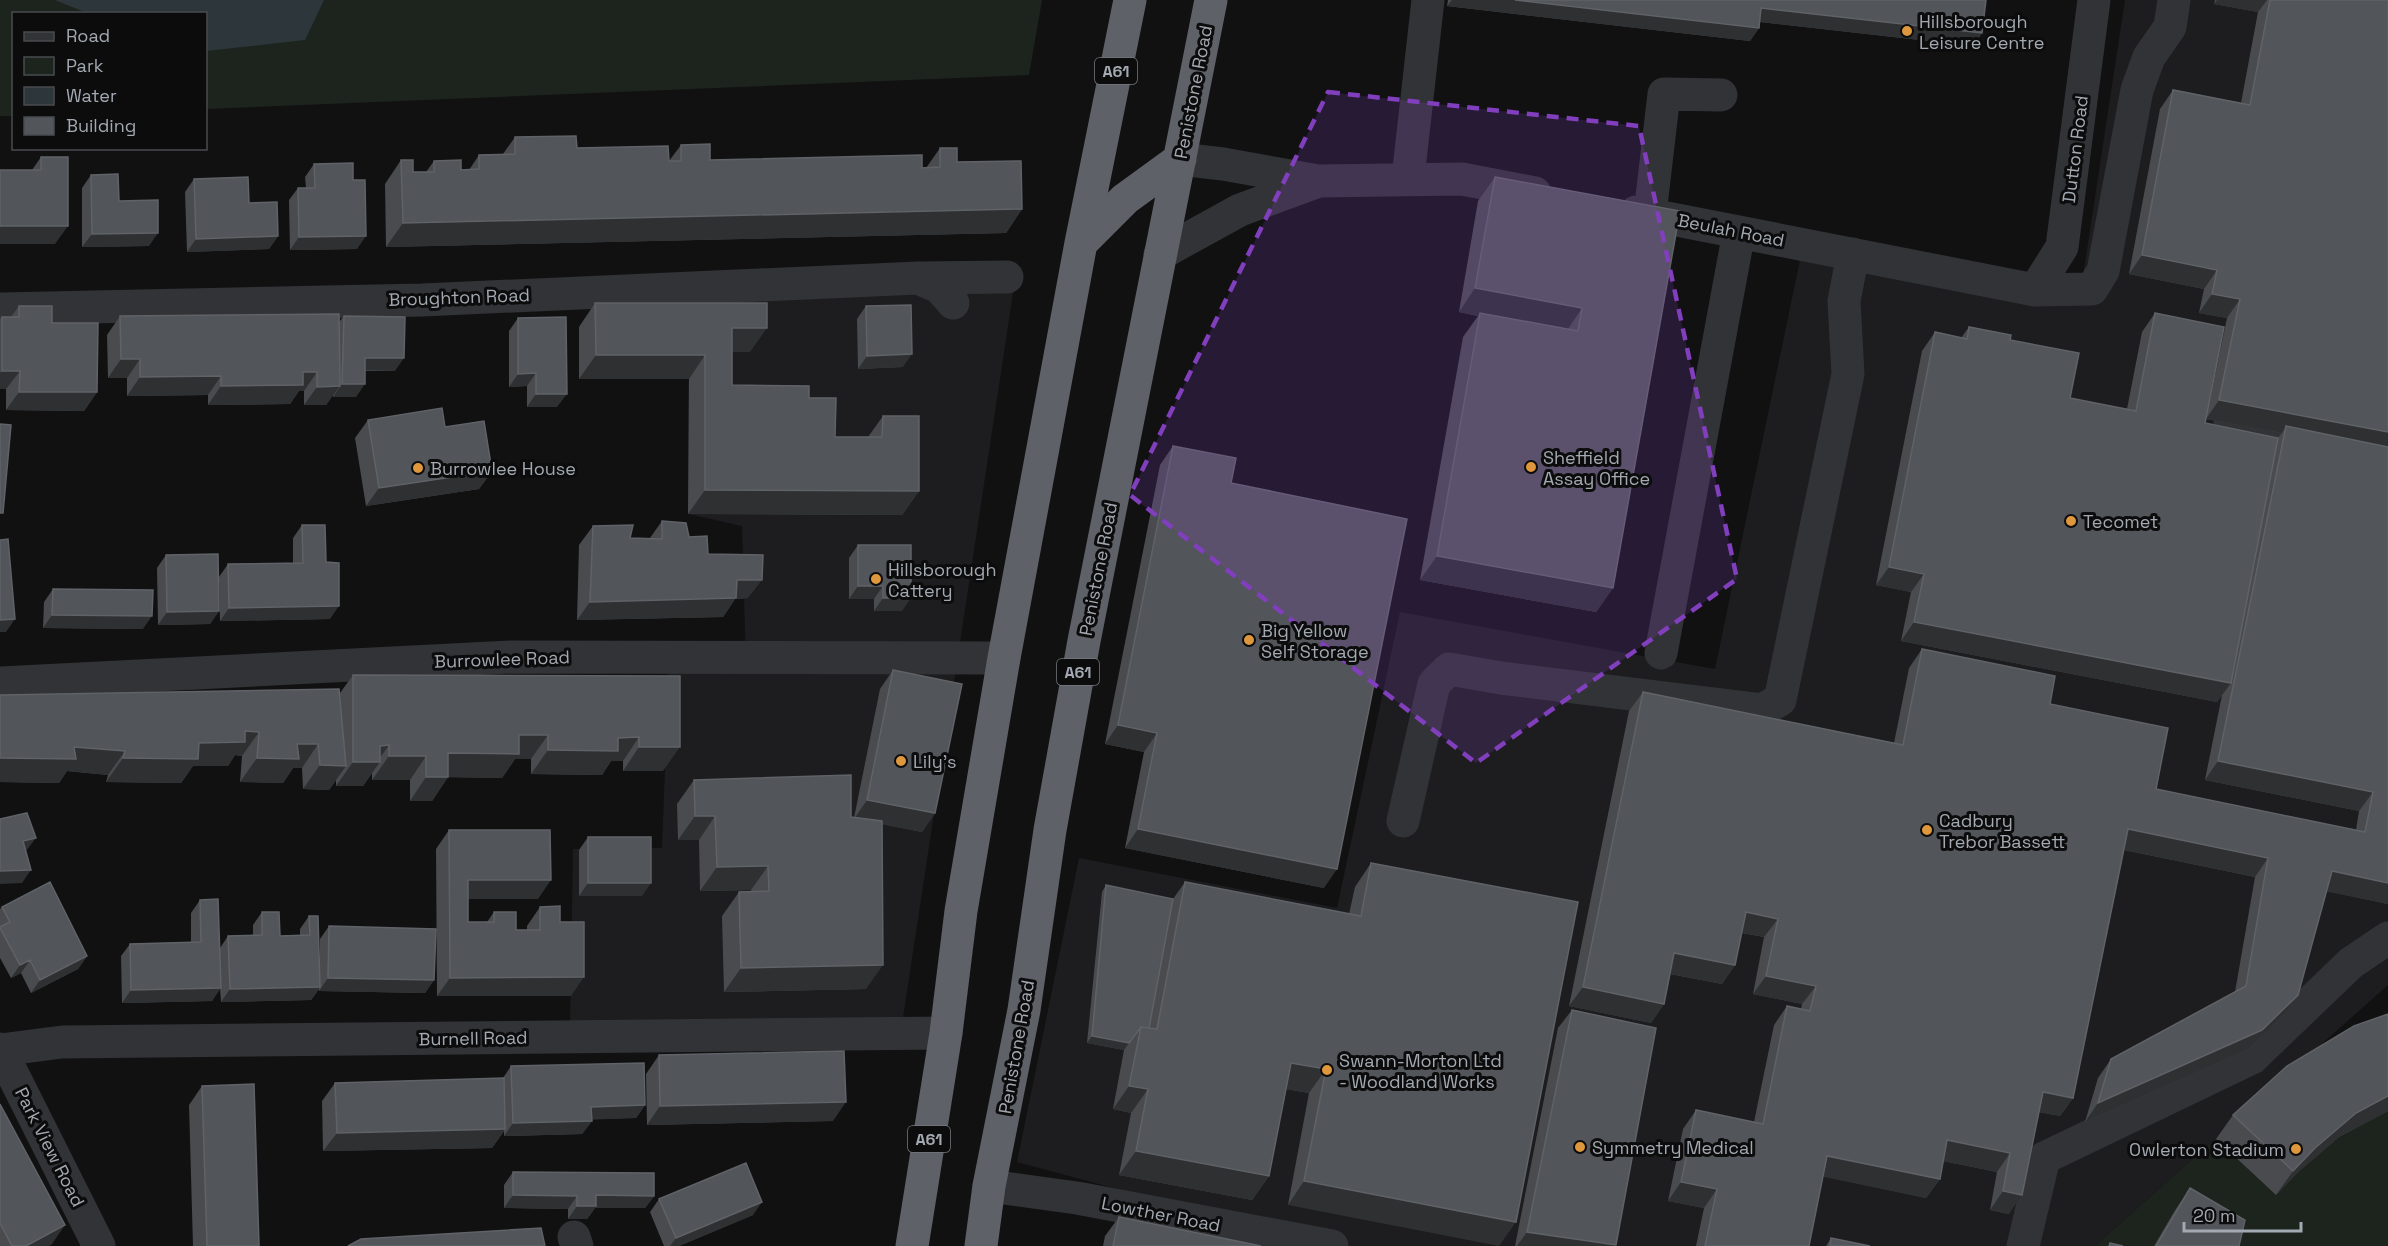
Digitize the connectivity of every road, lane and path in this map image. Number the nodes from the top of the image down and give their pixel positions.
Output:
1 (1130, 0) edge
2 (1210, 0) edge
3 (1428, 0) edge
4 (2094, 0) edge
5 (2174, 0) edge
6 (1721, 95) dead end
7 (1180, 159) junction
8 (1408, 178) junction
9 (1318, 182) junction
10 (1568, 199) edge
11 (1603, 206) edge
12 (1650, 214) junction
13 (1739, 232) junction
14 (1080, 243) junction
15 (1160, 254) junction
16 (1853, 254) junction
17 (1006, 277) dead end
18 (918, 278) junction
19 (2035, 290) junction
20 (953, 303) dead end
21 (0, 309) edge
22 (2227, 428) edge
23 (2388, 459) edge
24 (1661, 653) dead end
25 (1004, 657) junction
26 (0, 683) edge
27 (1403, 821) dead end
28 (2388, 938) edge
29 (946, 1033) junction
30 (0, 1049) edge
31 (989, 1186) junction
32 (99, 1246) edge
33 (912, 1246) edge
34 (981, 1246) edge
35 (1332, 1246) edge
36 (2023, 1246) edge

1 - 14 highway, A61
2 - 7 highway, Penistone Road / A61
3 - 8 street
4 - 19 street, Dutton Road
5 - 19 street, Beulah Road
6 - 12 street
7 - 9 street
7 - 14 highway
7 - 15 highway, Penistone Road / A61
8 - 9 street
8 - 10 street
9 - 15 street
11 - 12 street, Beulah Road
12 - 13 street, Beulah Road
13 - 16 street, Beulah Road
13 - 24 street
14 - 25 highway, A61
15 - 31 highway, Penistone Road / A61
16 - 19 street, Beulah Road
16 - 27 street
17 - 18 street, Broughton Road
18 - 20 street
18 - 21 street, Broughton Road
22 - 23 street
25 - 26 street, Burrowlee Road
25 - 29 highway, A61
28 - 36 street
29 - 30 street, Burnell Road
29 - 33 highway, A61
30 - 32 street, Park View Road
31 - 34 highway, Penistone Road / A61
31 - 35 street, Lowther Road

